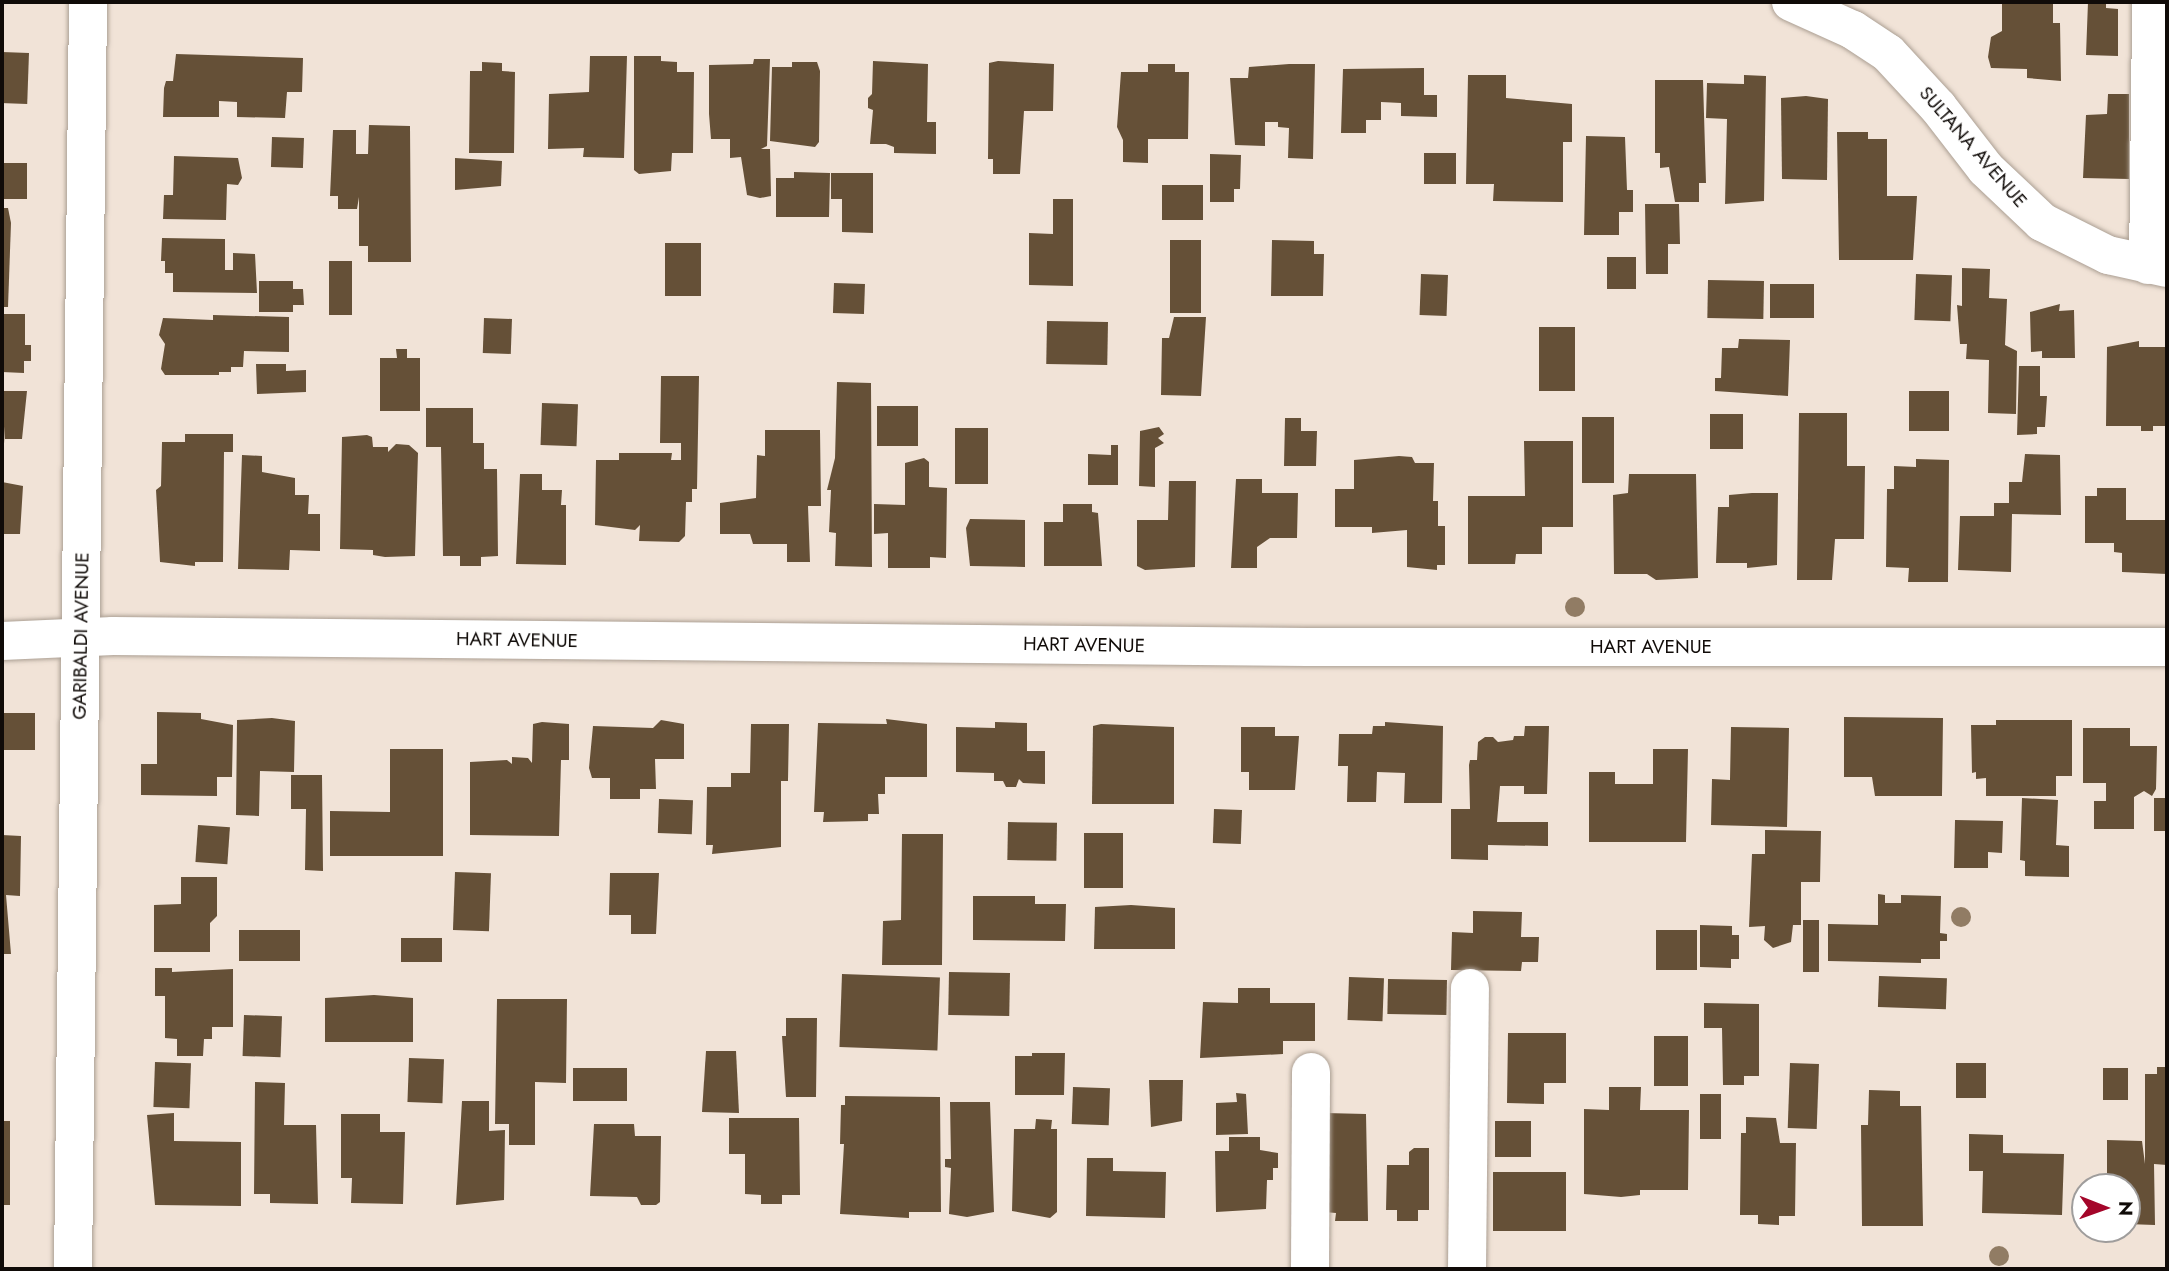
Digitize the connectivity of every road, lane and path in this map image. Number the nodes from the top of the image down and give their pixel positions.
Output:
1 (88, 2) edge
2 (1791, 2) edge
3 (2151, 2) edge
4 (1853, 16) edge
5 (2158, 267) edge
6 (82, 638) junction
7 (2, 641) edge
8 (2167, 647) edge
9 (1470, 988) dead end
10 (1311, 1072) dead end
11 (73, 1269) edge
12 (1310, 1269) edge
13 (1466, 1269) edge

1 - 6 street, GARIBALDI AVENUE
2 - 4 street, SULTANA AVENUE
3 - 5 street
4 - 5 street, SULTANA AVENUE
6 - 7 street, HART AVENUE
6 - 8 street, HART AVENUE
6 - 11 street, GARIBALDI AVENUE
9 - 13 street
10 - 12 street

